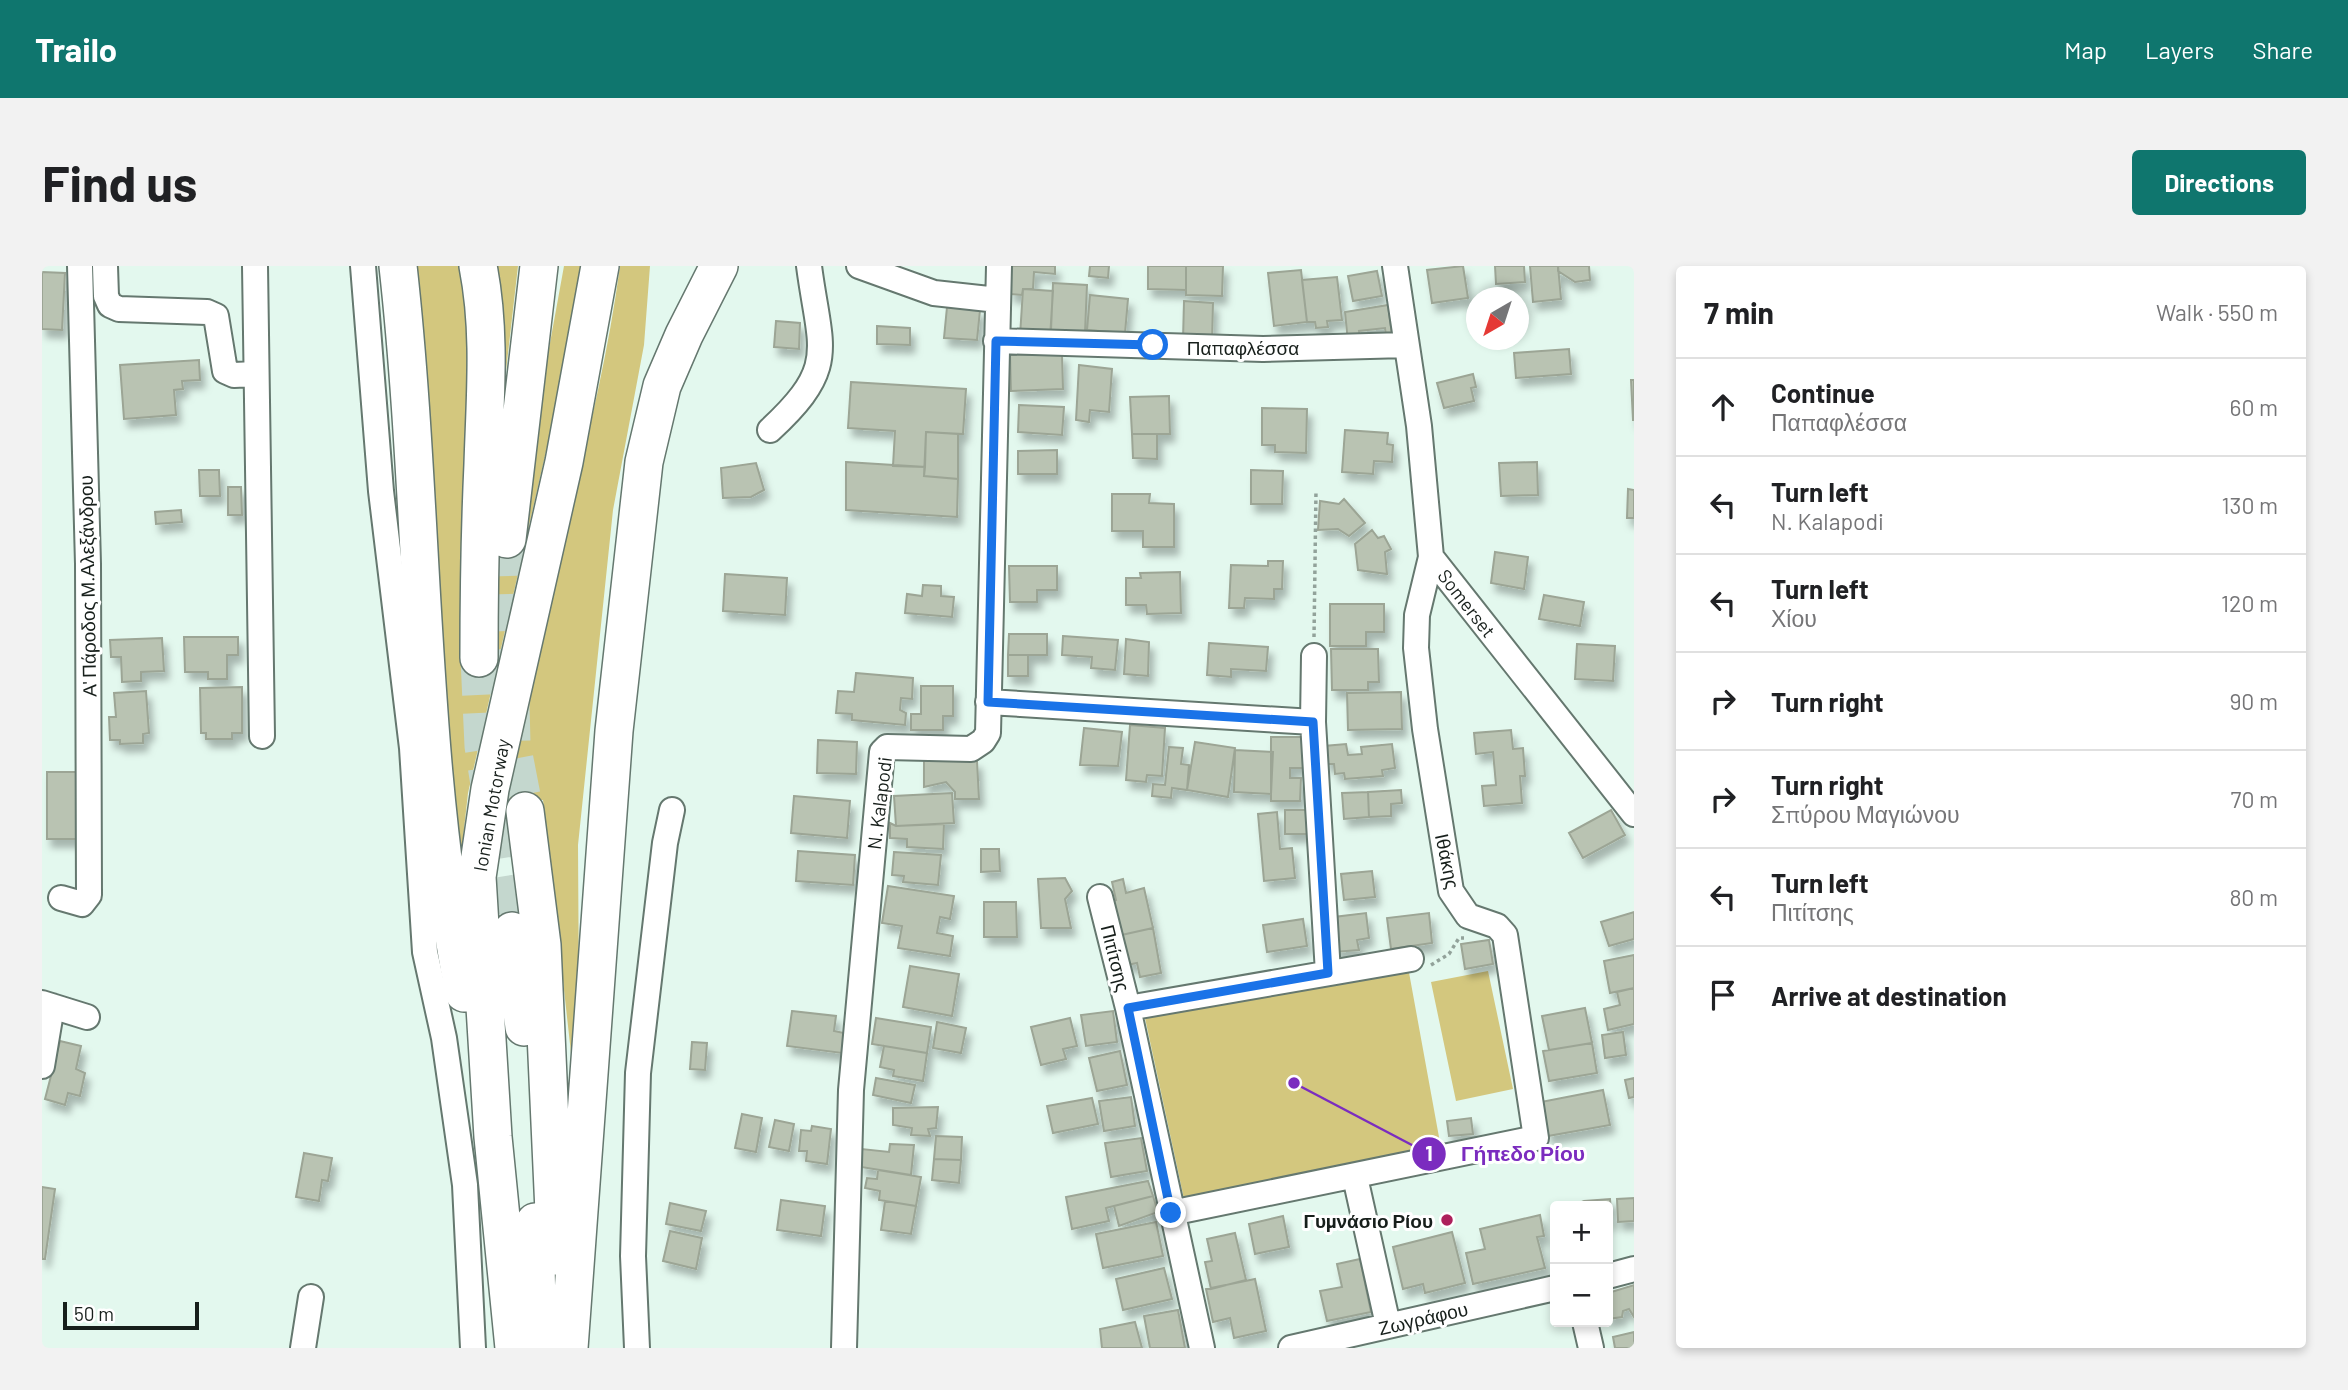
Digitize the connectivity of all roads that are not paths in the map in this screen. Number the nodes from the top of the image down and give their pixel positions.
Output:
1 (80, 266) edge
2 (106, 266) edge
3 (255, 266) edge
4 (363, 266) edge
5 (398, 266) edge
6 (478, 266) edge
7 (539, 266) edge
8 (719, 266) edge
9 (809, 266) edge
10 (859, 266) edge
11 (999, 266) edge
12 (1395, 266) edge
13 (599, 267) edge
14 (998, 300) junction
15 (996, 341) junction
16 (1406, 345) junction
17 (255, 374) junction
18 (770, 429) dead end
19 (508, 539) tunnel mouth
20 (1431, 557) junction
21 (1314, 656) road end
22 (479, 658) tunnel mouth
23 (988, 702) junction
24 (1313, 722) junction
25 (262, 736) dead end
26 (672, 810) dead end
27 (525, 811) tunnel mouth
28 (1634, 814) edge
29 (1101, 897) dead end
30 (71, 901) dead end
31 (512, 931) tunnel mouth
32 (1418, 964) road end
33 (1328, 973) junction
34 (47, 1004) edge
35 (1128, 1008) junction
36 (87, 1017) dead end
37 (42, 1066) edge
38 (493, 1137) junction
39 (1355, 1177) junction
40 (1171, 1213) junction
41 (1634, 1269) edge
42 (1613, 1275) edge
43 (1550, 1289) edge
44 (311, 1297) dead end
45 (1388, 1325) junction
46 (1586, 1327) edge
47 (1362, 1340) edge
48 (303, 1348) edge
49 (473, 1348) edge
50 (514, 1348) edge
51 (538, 1348) edge
52 (557, 1348) edge
53 (569, 1348) edge
54 (637, 1348) edge
55 (844, 1348) edge
56 (1202, 1348) edge
57 (1291, 1348) edge
58 (1591, 1348) edge

1 - 30 street, Α' Πάροδος Μ.Αλεξάνδρου
2 - 17 street
3 - 17 street
4 - 49 street
5 - 38 highway
6 - 22 highway
7 - 19 highway
8 - 53 highway
9 - 18 street
10 - 14 street
11 - 14 street, N. Kalapodi
12 - 16 street, Somerset
13 - 38 highway, Ionian Motorway
14 - 15 street, N. Kalapodi
15 - 16 street, Παπαφλέσσα
15 - 23 street, N. Kalapodi
16 - 20 street, Somerset
17 - 25 street
20 - 28 street, Somerset
20 - 39 street, Ιθάκης
21 - 24 street
23 - 24 street
23 - 55 street, N. Kalapodi
24 - 33 street
26 - 54 street
27 - 52 highway
29 - 35 street, Πιτίτσης
31 - 51 highway
32 - 33 street
33 - 35 street
34 - 36 street
34 - 37 street
35 - 40 street, Πιτίτσης
38 - 50 highway, Ionian Motorway
39 - 40 street
39 - 45 street
40 - 56 street, Πιτίτσης
41 - 42 street
43 - 45 street, Ζωγράφου
44 - 48 street
45 - 47 street, Ζωγράφου
46 - 58 street
47 - 57 street, Ζωγράφου

